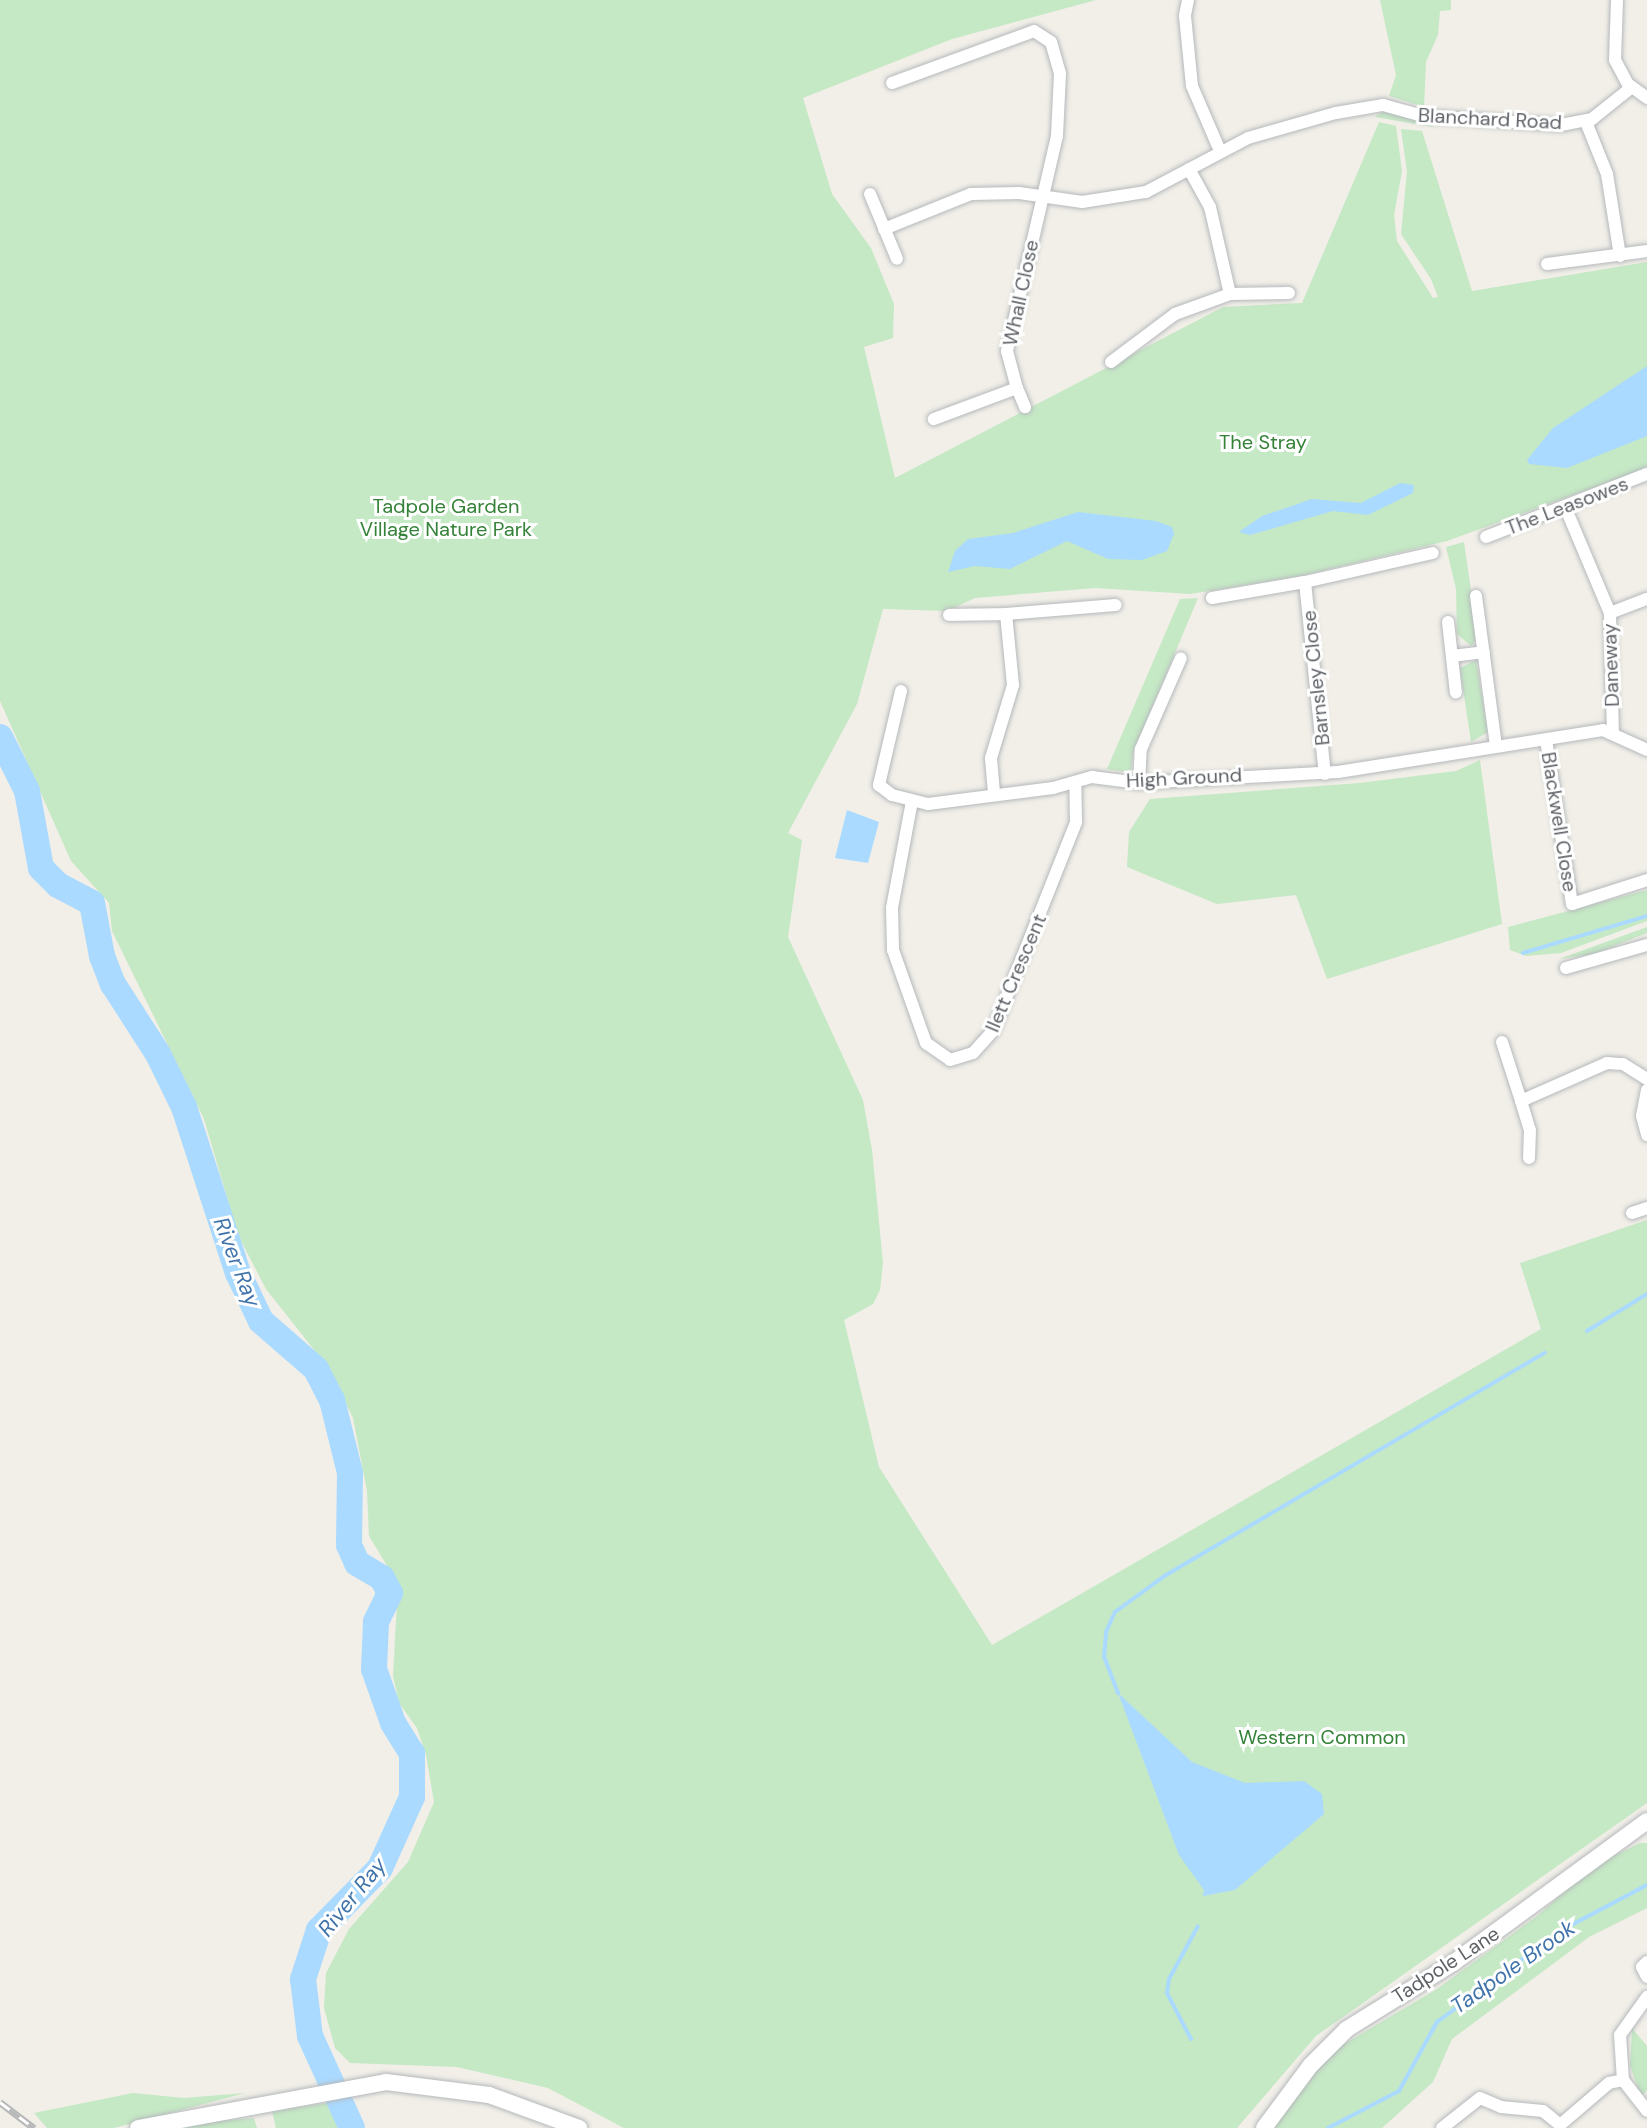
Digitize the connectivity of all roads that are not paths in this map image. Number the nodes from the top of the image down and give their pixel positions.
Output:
1 (1188, 0) edge
2 (1617, 0) edge
3 (892, 83) dead end
4 (1632, 87) junction
5 (1647, 98) edge
6 (1586, 122) junction
7 (1220, 151) junction
8 (1189, 169) junction
9 (870, 194) dead end
10 (1041, 197) junction
11 (884, 229) junction
12 (1647, 251) edge
13 (1620, 256) junction
14 (897, 259) dead end
15 (1547, 264) dead end
16 (1289, 293) dead end
17 (1230, 294) junction
18 (1111, 362) dead end
19 (1017, 388) junction
20 (1025, 407) dead end
21 (934, 419) dead end
22 (1647, 474) edge
23 (1566, 509) junction
24 (1486, 537) dead end
25 (1433, 553) dead end
26 (1305, 582) junction
27 (1476, 596) dead end
28 (1212, 598) dead end
29 (1646, 601) edge
30 (1116, 605) dead end
31 (1610, 613) junction
32 (1006, 614) junction
33 (949, 615) dead end
34 (1448, 622) dead end
35 (1484, 652) junction
36 (1452, 656) junction
37 (1181, 658) dead end
38 (901, 691) dead end
39 (1456, 693) dead end
40 (1613, 733) junction
41 (1546, 740) junction
42 (1496, 746) junction
43 (1647, 750) edge
44 (1325, 774) junction
45 (1075, 783) junction
46 (1139, 783) junction
47 (994, 793) junction
48 (912, 801) junction
49 (1647, 880) edge
50 (1572, 904) junction
51 (1559, 911) dead end
52 (1647, 945) edge
53 (1566, 968) dead end
54 (1502, 1042) dead end
55 (1647, 1079) edge
56 (1647, 1090) edge
57 (1521, 1101) junction
58 (1647, 1135) edge
59 (1529, 1158) dead end
60 (1647, 1208) edge
61 (1632, 1213) dead end
62 (1647, 1821) edge
63 (1647, 1962) edge
64 (1647, 1977) edge
65 (1647, 1997) edge
66 (1623, 2080) junction
67 (1647, 2111) edge
68 (138, 2128) edge
69 (579, 2128) edge
70 (1264, 2128) edge
71 (1442, 2128) edge

1 - 7 street
2 - 4 street
3 - 10 street, Whall Close
4 - 5 street
4 - 6 street, Blanchard Road
6 - 7 street, Blanchard Road
6 - 13 street
7 - 8 street, Blanchard Road
8 - 10 street, Blanchard Road
8 - 17 street
9 - 11 street
10 - 11 street, Blanchard Road
10 - 19 street, Whall Close
11 - 14 street
12 - 13 street
13 - 15 street
16 - 17 street
17 - 18 street
19 - 20 street, Whall Close
19 - 21 street
22 - 23 street, The Leasowes
23 - 24 street, The Leasowes
23 - 31 street, Daneway
25 - 26 street, Barnsley Close
26 - 28 street, Barnsley Close
26 - 44 street, Barnsley Close
27 - 35 street
29 - 31 street
30 - 32 street
31 - 40 street, Daneway
32 - 33 street
32 - 47 street
34 - 36 street
35 - 36 street
35 - 42 street
36 - 39 street
37 - 46 street
38 - 48 street, High Ground
40 - 41 street, High Ground
40 - 43 street
41 - 42 street, High Ground
41 - 50 street, Blackwell Close
42 - 44 street, High Ground
44 - 46 street, High Ground
45 - 46 street, High Ground
45 - 47 street, High Ground
45 - 48 street, Ilett Crescent
47 - 48 street, High Ground
49 - 50 street, Blackwell Close
50 - 51 street, Blackwell Close
52 - 53 street
54 - 57 street
55 - 57 street
56 - 58 street
57 - 59 street
60 - 61 street
62 - 70 street, Tadpole Lane
63 - 64 street
65 - 66 street
66 - 67 street
66 - 71 street
68 - 69 street

